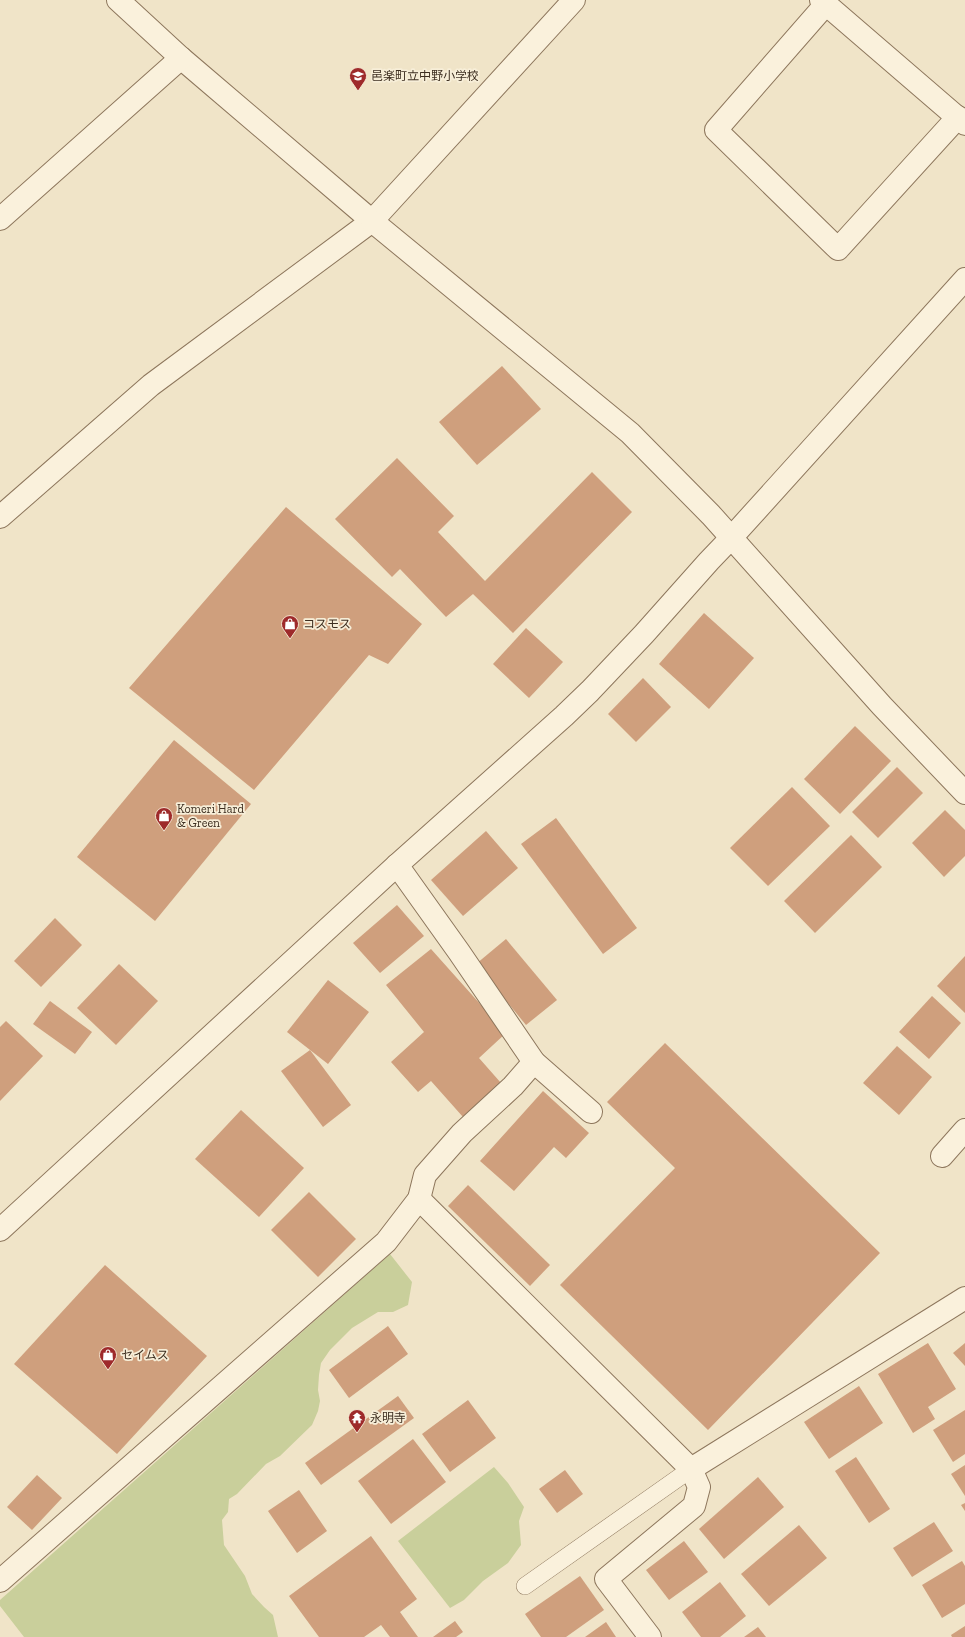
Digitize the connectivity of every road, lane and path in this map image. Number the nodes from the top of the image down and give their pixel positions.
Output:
1 (118, 0) edge
2 (574, 0) edge
3 (824, 2) edge
4 (181, 58) junction
5 (961, 120) edge
6 (0, 219) edge
7 (372, 221) junction
8 (965, 279) edge
9 (0, 517) edge
10 (732, 538) junction
11 (965, 793) edge
12 (397, 865) junction
13 (534, 1062) junction
14 (591, 1112) dead end
15 (965, 1130) edge
16 (942, 1156) dead end
17 (418, 1199) junction
18 (0, 1230) edge
19 (965, 1298) edge
20 (691, 1469) junction
21 (0, 1582) edge
22 (525, 1586) dead end
23 (650, 1637) edge

1 - 4 street
2 - 7 street
3 - 5 street
3 - 5 street
4 - 6 street
4 - 7 street
7 - 9 street
7 - 10 street
8 - 10 street
10 - 11 street
10 - 12 street
12 - 13 street
12 - 18 street
13 - 14 street
13 - 17 street
15 - 16 street
17 - 20 street
17 - 21 street
19 - 20 street
20 - 22 lane
20 - 23 street

